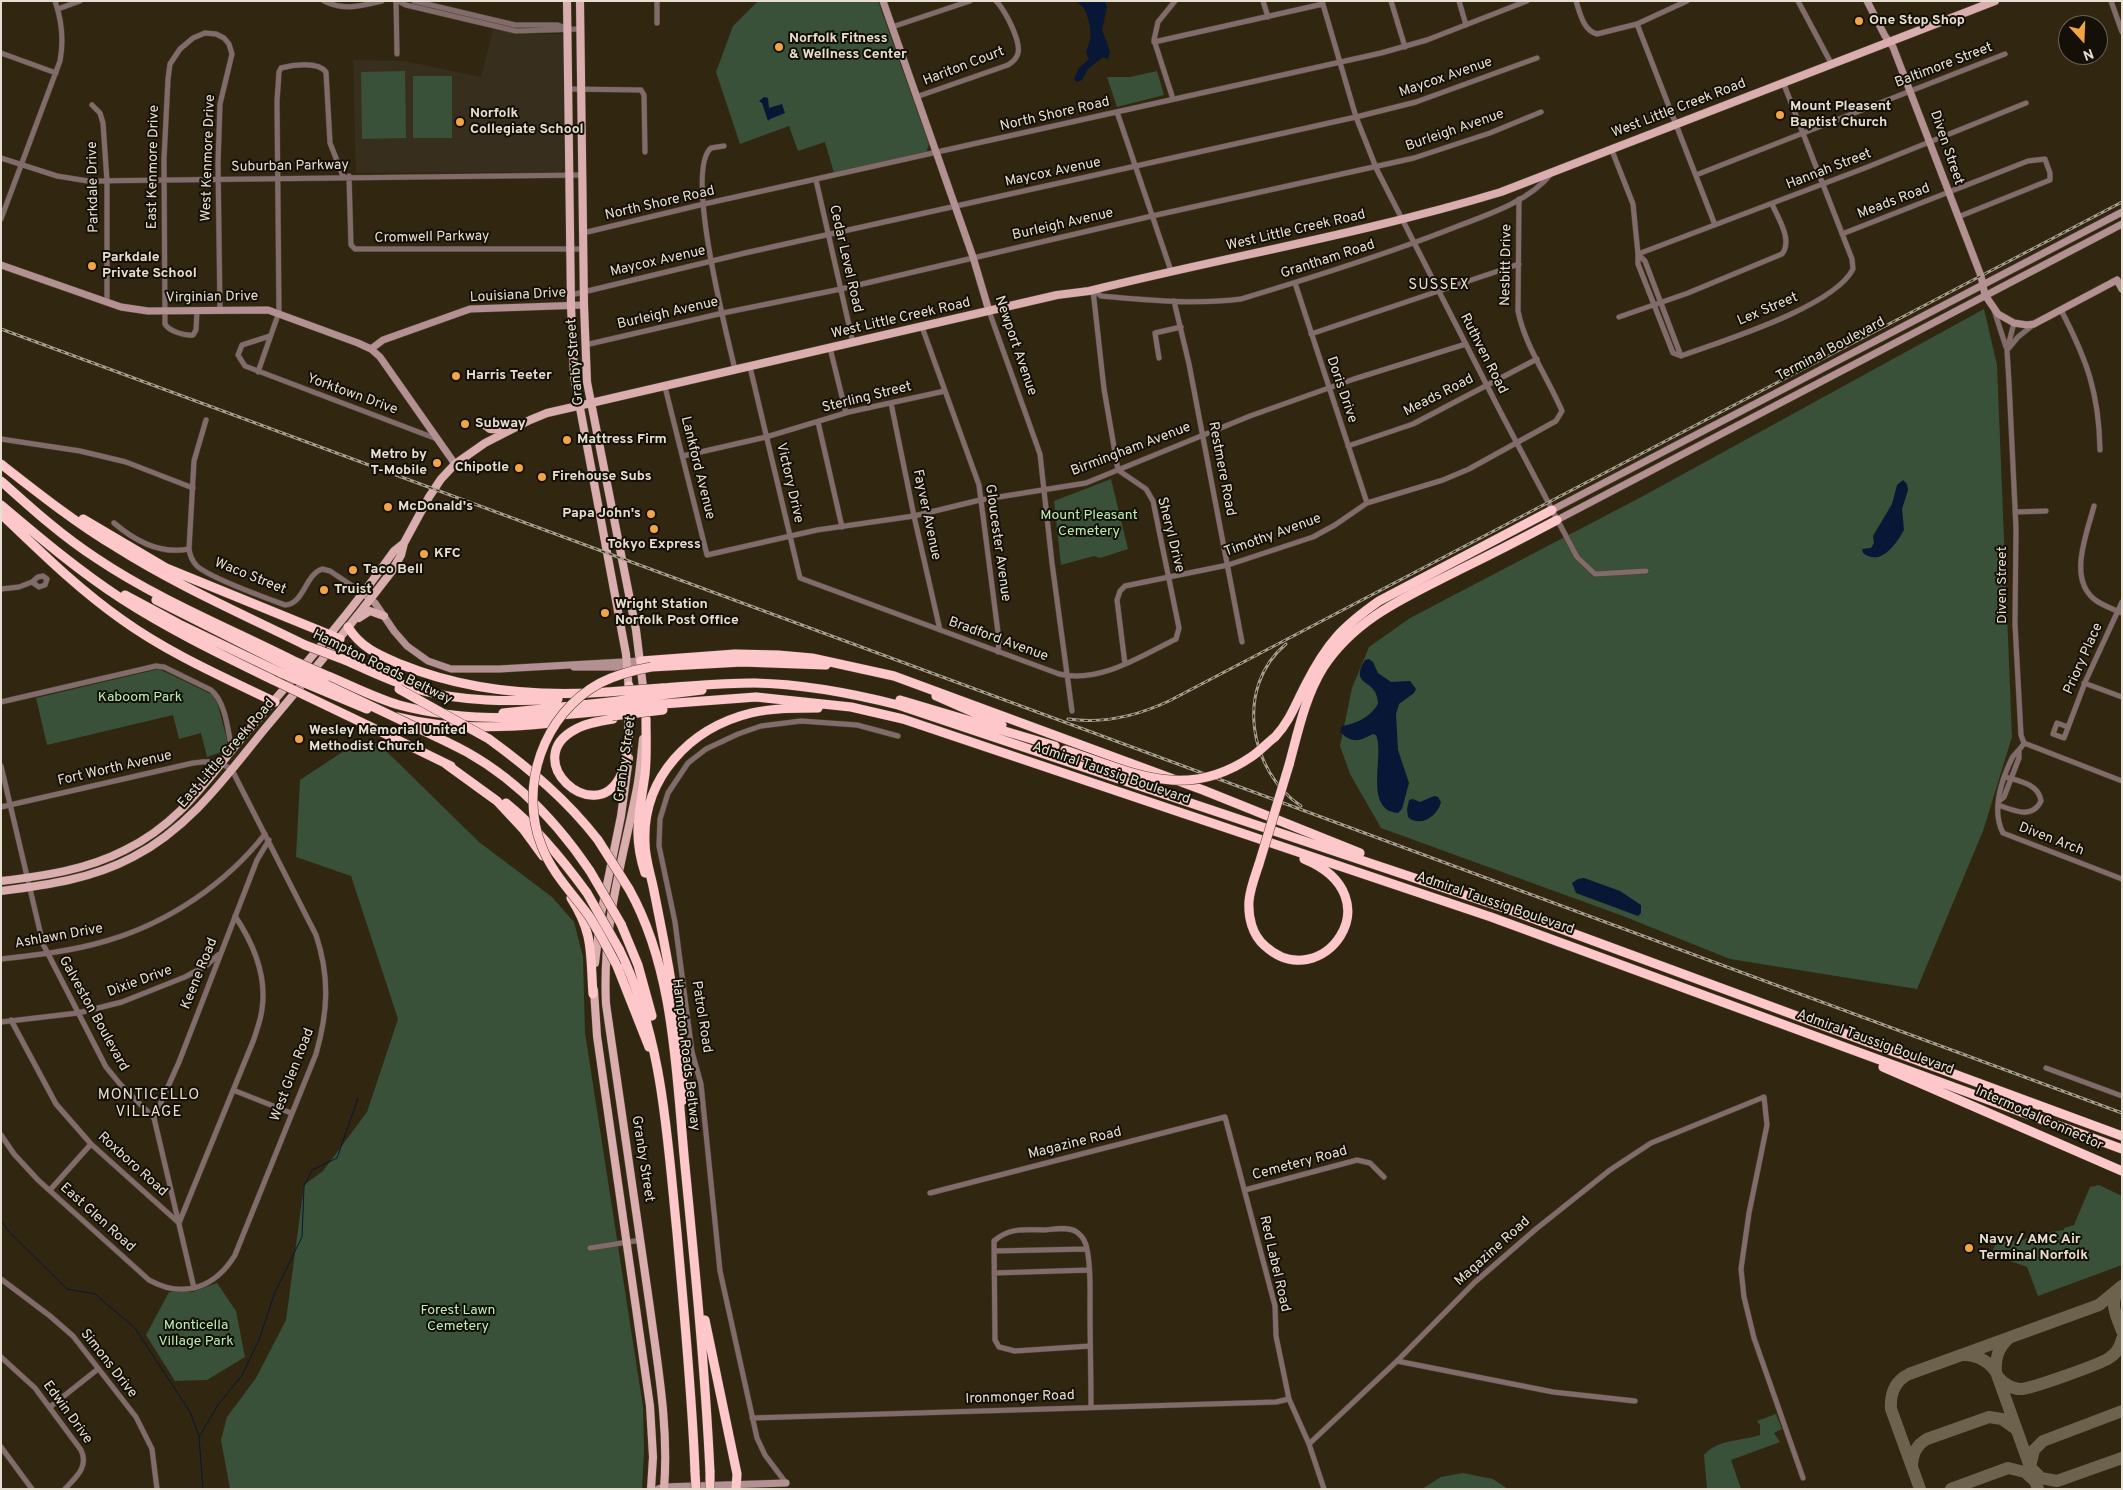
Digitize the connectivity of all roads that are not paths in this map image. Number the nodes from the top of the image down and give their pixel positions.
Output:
1 (55, 1) edge
2 (80, 1) edge
3 (324, 1) edge
4 (382, 1) edge
5 (397, 1) edge
6 (414, 1) edge
7 (567, 1) edge
8 (580, 1) edge
9 (657, 1) edge
10 (883, 1) edge
11 (970, 1) edge
12 (996, 1) edge
13 (1174, 1) edge
14 (1263, 1) edge
15 (1391, 1) edge
16 (1459, 1) edge
17 (1528, 1) edge
18 (1576, 1) edge
19 (1687, 1) edge
20 (1798, 1) edge
21 (1867, 1) edge
22 (1995, 1) edge
23 (2111, 1) edge
24 (1322, 3) edge
25 (58, 9) junction
26 (1268, 17) junction
27 (657, 23) dead end
28 (1637, 24) junction
29 (1466, 25) junction
30 (892, 27) junction
31 (567, 29) junction
32 (580, 29) junction
33 (2122, 32) edge
34 (198, 35) joint
35 (1890, 41) junction
36 (1154, 42) junction
37 (1405, 46) junction
38 (1, 53) edge
39 (398, 54) dead end
40 (2005, 54) dead end
41 (1537, 58) dead end
42 (1340, 61) junction
43 (1831, 63) junction
44 (56, 73) junction
45 (1783, 82) junction
46 (568, 89) junction
47 (581, 90) junction
48 (1912, 90) junction
49 (916, 97) junction
50 (1172, 99) junction
51 (2026, 103) dead end
52 (92, 105) dead end
53 (1117, 112) junction
54 (1541, 112) dead end
55 (1356, 117) junction
56 (1676, 124) junction
57 (1803, 133) junction
58 (1930, 141) junction
59 (724, 146) dead end
60 (1611, 148) junction
61 (646, 152) dead end
62 (935, 153) junction
63 (1, 158) edge
64 (21, 165) junction
65 (1135, 166) junction
66 (1376, 167) junction
67 (1553, 171) junction
68 (569, 175) junction
69 (582, 175) junction
70 (1696, 175) junction
71 (346, 176) junction
72 (278, 178) junction
73 (218, 180) junction
74 (816, 180) junction
75 (107, 181) junction
76 (164, 181) junction
77 (1822, 184) junction
78 (1948, 193) junction
79 (1519, 199) junction
80 (704, 204) junction
81 (1772, 204) junction
82 (955, 207) junction
83 (2122, 212) edge
84 (1152, 216) junction
85 (1958, 217) junction
86 (1, 219) edge
87 (1402, 219) junction
88 (2122, 224) edge
89 (1715, 225) junction
90 (583, 233) junction
91 (1842, 234) junction
92 (828, 235) junction
93 (1414, 243) junction
94 (570, 248) junction
95 (584, 249) junction
96 (1638, 254) junction
97 (972, 257) junction
98 (711, 261) junction
99 (1519, 264) junction
100 (1, 265) edge
101 (1172, 272) junction
102 (2120, 279) edge
103 (1294, 283) junction
104 (1984, 284) junction
105 (841, 289) junction
106 (2122, 289) edge
107 (1093, 290) junction
108 (584, 292) junction
109 (1439, 292) junction
110 (571, 295) junction
111 (1985, 295) junction
112 (1174, 301) junction
113 (107, 303) junction
114 (1660, 304) junction
115 (571, 306) junction
116 (584, 306) junction
117 (1654, 307) junction
118 (1993, 308) junction
119 (2061, 310) junction
120 (164, 311) junction
121 (197, 311) junction
122 (220, 311) junction
123 (990, 311) junction
124 (278, 313) junction
125 (722, 313) junction
126 (1619, 317) dead end
127 (2014, 323) junction
128 (2034, 324) junction
129 (922, 327) junction
130 (1181, 327) junction
131 (1311, 334) junction
132 (270, 336) junction
133 (853, 343) junction
134 (1466, 344) junction
135 (585, 345) junction
136 (830, 348) junction
137 (371, 349) junction
138 (2007, 350) junction
139 (1681, 356) junction
140 (1159, 358) dead end
141 (1537, 359) junction
142 (750, 367) junction
143 (735, 370) junction
144 (258, 372) junction
145 (1487, 385) junction
146 (665, 387) junction
147 (1329, 388) junction
148 (945, 391) junction
149 (591, 403) junction
150 (891, 403) junction
151 (579, 406) junction
152 (1562, 411) joint
153 (846, 412) junction
154 (206, 420) dead end
155 (818, 422) junction
156 (482, 423) dead end
157 (510, 430) junction
158 (1202, 434) junction
159 (766, 437) junction
160 (1, 438) edge
161 (438, 439) junction
162 (1517, 443) junction
163 (1348, 446) junction
164 (2100, 450) dead end
165 (682, 456) junction
166 (1, 464) edge
167 (455, 464) junction
168 (1118, 470) junction
169 (1, 482) edge
170 (193, 488) junction
171 (1044, 491) junction
172 (44, 497) junction
173 (980, 500) junction
174 (1367, 503) junction
175 (1, 505) edge
176 (2094, 506) dead end
177 (1552, 510) junction
178 (2046, 511) dead end
179 (2015, 512) junction
180 (1, 514) edge
181 (914, 516) junction
182 (1557, 520) junction
183 (114, 523) dead end
184 (28, 528) junction
185 (842, 528) junction
186 (790, 537) junction
187 (404, 543) junction
188 (189, 549) junction
189 (707, 555) joint
190 (1228, 565) junction
191 (1646, 571) dead end
192 (1169, 577) junction
193 (32, 582) dead end
194 (1, 588) edge
195 (824, 588) joint
196 (362, 592) junction
197 (370, 599) junction
198 (2122, 602) edge
199 (2120, 612) edge
200 (384, 616) junction
201 (348, 628) junction
202 (940, 630) junction
203 (330, 635) junction
204 (340, 639) junction
205 (1242, 642) dead end
206 (1164, 644) joint
207 (998, 652) junction
208 (641, 660) junction
209 (343, 661) junction
210 (627, 664) junction
211 (1125, 664) junction
212 (287, 666) junction
213 (846, 666) junction
214 (870, 671) junction
215 (1069, 676) junction
216 (2084, 683) junction
217 (631, 688) junction
218 (831, 690) junction
219 (2122, 697) edge
220 (662, 699) junction
221 (289, 701) junction
222 (1, 702) edge
223 (275, 702) junction
224 (610, 706) junction
225 (851, 707) junction
226 (1072, 711) dead end
227 (646, 720) junction
228 (2068, 727) dead end
229 (898, 736) dead end
230 (2024, 743) junction
231 (1055, 746) junction
232 (232, 750) junction
233 (222, 763) junction
234 (446, 764) junction
235 (1, 766) edge
236 (232, 770) junction
237 (2008, 778) junction
238 (2122, 781) edge
239 (1999, 803) junction
240 (10, 805) junction
241 (1165, 807) junction
242 (1, 808) edge
243 (265, 834) junction
244 (269, 840) junction
245 (28, 878) junction
246 (2122, 878) edge
247 (1, 881) edge
248 (30, 887) junction
249 (1, 891) edge
250 (656, 904) junction
251 (1512, 910) junction
252 (235, 916) junction
253 (220, 953) junction
254 (47, 954) junction
255 (1, 959) edge
256 (594, 994) junction
257 (1723, 1002) junction
258 (78, 1013) junction
259 (11, 1020) junction
260 (1, 1022) edge
261 (2046, 1068) dead end
262 (233, 1090) junction
263 (2122, 1096) edge
264 (664, 1102) junction
265 (291, 1113) junction
266 (1225, 1117) joint
267 (154, 1118) junction
268 (680, 1119) junction
269 (666, 1128) junction
270 (2122, 1131) edge
271 (1, 1135) edge
272 (2122, 1136) edge
273 (91, 1144) junction
274 (2122, 1149) edge
275 (2122, 1171) edge
276 (1384, 1177) dead end
277 (50, 1190) junction
278 (1245, 1190) junction
279 (930, 1193) dead end
280 (179, 1223) junction
281 (692, 1238) junction
282 (641, 1240) junction
283 (627, 1243) junction
284 (590, 1248) dead end
285 (1087, 1249) junction
286 (994, 1251) junction
287 (1089, 1270) junction
288 (994, 1273) junction
289 (1, 1278) edge
290 (194, 1288) junction
291 (1090, 1346) junction
292 (1, 1357) edge
293 (1396, 1361) junction
294 (98, 1369) junction
295 (1288, 1399) junction
296 (1635, 1401) dead end
297 (50, 1407) junction
298 (1091, 1407) junction
299 (752, 1418) junction
300 (1309, 1444) junction
301 (2, 1449) edge
302 (1803, 1478) dead end
303 (737, 1487) edge
304 (786, 1487) edge
305 (662, 1488) edge
306 (32, 1489) edge
307 (65, 1489) edge
308 (157, 1489) edge
309 (651, 1489) edge
310 (696, 1489) edge
311 (710, 1489) edge
312 (1324, 1489) edge

1 - 25 street
2 - 25 street
3 - 4 street
5 - 31 street
5 - 39 street
6 - 31 street
7 - 31 main road, Granby Street
8 - 32 main road, Granby Street
9 - 27 street
10 - 30 main road, Newport Avenue
11 - 30 street
12 - 49 street, Hariton Court
13 - 36 street
14 - 26 street
15 - 37 street
16 - 29 street
17 - 29 street, North Shore Road
18 - 28 street
19 - 28 street
20 - 43 street
21 - 35 main road, Diven Street
22 - 35 main road, West Little Creek Road
23 - 33 street
24 - 26 street
24 - 42 street, Ruthven Road
25 - 44 street
26 - 36 street
28 - 56 street
29 - 37 street, North Shore Road
30 - 49 main road, Newport Avenue
31 - 32 street
31 - 46 main road, Granby Street
32 - 47 main road, Granby Street
34 - 73 street, West Kenmore Drive
34 - 76 street, East Kenmore Drive
35 - 43 main road, West Little Creek Road
35 - 48 main road, Diven Street
36 - 50 street
37 - 42 street, North Shore Road
38 - 44 street
40 - 48 street, Baltimore Street
41 - 55 street, Maycox Avenue
42 - 50 street, North Shore Road
42 - 55 street, Ruthven Road
43 - 45 main road, West Little Creek Road
44 - 64 street
45 - 56 main road, West Little Creek Road
45 - 57 street
46 - 47 street
46 - 68 main road, Granby Street
47 - 61 street
47 - 69 main road, Granby Street
48 - 57 street, Baltimore Street
48 - 58 main road, Diven Street
49 - 62 main road, Newport Avenue
50 - 53 street, North Shore Road
51 - 58 street, Hannah Street
52 - 75 street, Parkdale Drive
53 - 62 street, North Shore Road
53 - 65 street
54 - 66 street, Burleigh Avenue
55 - 65 street, Maycox Avenue
55 - 66 street, Ruthven Road
56 - 60 main road, West Little Creek Road
56 - 70 street
57 - 70 street, Baltimore Street
57 - 77 street
58 - 77 street, Hannah Street
58 - 78 main road, Diven Street
59 - 80 street
60 - 67 main road, West Little Creek Road
60 - 96 street
62 - 74 street, North Shore Road
62 - 82 main road, Newport Avenue
63 - 64 street, Suburban Parkway
64 - 75 street, Suburban Parkway
64 - 86 street
65 - 82 street, Maycox Avenue
65 - 84 street
66 - 84 street, Burleigh Avenue
66 - 87 street, Ruthven Road
67 - 79 street, Grantham Road
67 - 87 main road, West Little Creek Road
68 - 69 street, Suburban Parkway
68 - 71 street, Suburban Parkway
68 - 94 main road, Granby Street
69 - 90 main road, Granby Street
70 - 89 street
71 - 72 street, Suburban Parkway
71 - 72 street
71 - 94 street, Cromwell Parkway
72 - 73 street, Suburban Parkway
72 - 124 street
73 - 76 street, Suburban Parkway
73 - 122 street, West Kenmore Drive
74 - 80 street, North Shore Road
74 - 92 street, Cedar Level Road
75 - 76 street, Suburban Parkway
75 - 113 street, Parkdale Drive
76 - 120 street, East Kenmore Drive
77 - 81 street, Hannah Street
77 - 91 street
78 - 85 main road, Diven Street
78 - 85 street, Meads Road
78 - 91 street, Meads Road
79 - 93 street, Grantham Road
79 - 99 street, Nesbitt Drive
80 - 90 street, North Shore Road
80 - 98 street
81 - 89 street, Hannah Street
81 - 114 street
82 - 92 street, Maycox Avenue
82 - 97 main road, Newport Avenue
83 - 104 main road, Terminal Boulevard
84 - 97 street, Burleigh Avenue
84 - 101 street
85 - 104 main road, Diven Street
87 - 93 street, Ruthven Road
87 - 101 main road, West Little Creek Road
88 - 111 main road, Terminal Boulevard
89 - 96 street, Hannah Street
90 - 95 main road, Granby Street
91 - 139 street, Lex Street
92 - 98 street, Maycox Avenue
92 - 105 street, Cedar Level Road
93 - 103 street, Grantham Road
93 - 109 street, Ruthven Road
94 - 95 street, Cromwell Parkway
94 - 110 main road, Granby Street
95 - 108 main road, Granby Street
96 - 114 street
96 - 117 street
97 - 105 street, Burleigh Avenue
97 - 123 main road, Newport Avenue
98 - 108 street, Maycox Avenue
98 - 125 street
99 - 109 street
99 - 141 street, Nesbitt Drive
100 - 113 main road, Virginian Drive
101 - 107 main road, West Little Creek Road
102 - 106 main road
102 - 119 main road
103 - 112 street, Grantham Road
103 - 131 street, Doris Drive
104 - 111 main road, Diven Street
104 - 177 main road, Terminal Boulevard
105 - 125 street, Burleigh Avenue
105 - 133 street, Cedar Level Road
107 - 112 street, Grantham Road
107 - 123 main road, West Little Creek Road
107 - 168 street
108 - 110 street, Maycox Avenue
108 - 116 main road, Granby Street
109 - 131 street
109 - 134 street, Ruthven Road
110 - 115 main road, Granby Street
111 - 118 main road, Diven Street
111 - 182 main road, Terminal Boulevard
112 - 130 street, Restmere Road
113 - 120 main road, Virginian Drive
114 - 117 street
114 - 139 street
115 - 116 main road, Louisiana Drive
115 - 137 main road, Louisiana Drive
115 - 151 main road, Granby Street
116 - 135 main road, Granby Street
117 - 126 street
117 - 139 street
118 - 127 main road
118 - 138 street
119 - 128 main road
119 - 164 street
120 - 121 main road, Virginian Drive
120 - 121 street
121 - 122 main road, Virginian Drive
122 - 124 main road, Virginian Drive
123 - 129 main road, West Little Creek Road
123 - 171 street, Newport Avenue
124 - 132 street
124 - 137 main road, Virginian Drive
125 - 135 street, Burleigh Avenue
125 - 143 street
127 - 128 main road
127 - 138 street, Diven Street
128 - 138 street
129 - 133 main road, West Little Creek Road
129 - 148 street, Gloucester Avenue
130 - 140 street
130 - 158 street, Restmere Road
131 - 147 street, Doris Drive
132 - 144 street
132 - 144 street, Yorktown Drive
133 - 136 main road, West Little Creek Road
134 - 145 street, Ruthven Road
134 - 147 street, Birmingham Avenue
135 - 149 main road, Granby Street
136 - 142 main road, West Little Creek Road
136 - 153 street
137 - 161 main road, Virginian Drive
138 - 179 street, Diven Street
141 - 145 street, Meads Road
141 - 152 street, Nesbitt Drive
142 - 143 main road, West Little Creek Road
142 - 159 street, Victory Drive
143 - 146 main road, West Little Creek Road
144 - 161 street, Yorktown Drive
145 - 162 street, Ruthven Road
145 - 163 street, Meads Road
146 - 149 main road, West Little Creek Road
146 - 165 street, Lankford Avenue
147 - 158 street, Birmingham Avenue
147 - 163 street, Doris Drive
148 - 150 street, Sterling Street
148 - 173 street, Gloucester Avenue
149 - 151 main road, West Little Creek Road
149 - 208 main road, Granby Street
150 - 153 street, Sterling Street
150 - 181 street, Fayver Avenue
151 - 157 main road, East Little Creek Road
151 - 210 main road, Granby Street
152 - 162 street, Timothy Avenue
153 - 155 street, Sterling Street
154 - 170 street
155 - 159 street, Sterling Street
155 - 185 street
156 - 157 main road
157 - 167 main road, East Little Creek Road
158 - 168 street, Birmingham Avenue
158 - 190 street, Restmere Road
159 - 165 street, Sterling Street
159 - 186 street, Victory Drive
160 - 170 street
161 - 167 main road, Virginian Drive
162 - 174 street, Timothy Avenue
162 - 177 street, Ruthven Road
163 - 174 street, Doris Drive
165 - 189 street, Lankford Avenue
166 - 172 highway, Hampton Roads Beltway
167 - 187 main road, East Little Creek Road
168 - 171 street, Birmingham Avenue
168 - 192 street, Sheryl Drive
169 - 212 highway
170 - 188 street
171 - 173 street, Birmingham Avenue
171 - 215 street, Newport Avenue
172 - 203 highway
172 - 209 highway, Hampton Roads Beltway, bridge
173 - 181 street, Birmingham Avenue
173 - 207 street, Gloucester Avenue
174 - 190 street, Timothy Avenue
175 - 184 highway, Hampton Roads Beltway
176 - 199 street
177 - 182 street, Ruthven Road
177 - 231 highway, bridge
178 - 179 street
179 - 230 street, Diven Street
180 - 223 highway
181 - 185 street, Birmingham Avenue
181 - 202 street, Fayver Avenue
182 - 191 street, Ruthven Road
182 - 241 highway, bridge
183 - 188 street
184 - 212 highway
184 - 234 highway, Hampton Roads Beltway, bridge
185 - 186 street, Birmingham Avenue
186 - 189 street, Birmingham Avenue
186 - 195 street, Victory Drive
187 - 196 main road, East Little Creek Road
187 - 197 main road, East Little Creek Road
188 - 196 street, Waco Street
190 - 192 street, Timothy Avenue
190 - 205 street, Restmere Road
192 - 206 street, Sheryl Drive
192 - 211 street, Timothy Avenue
193 - 194 street
195 - 202 street, Bradford Avenue
196 - 197 main road
196 - 203 main road, East Little Creek Road
197 - 200 main road
197 - 201 main road, East Little Creek Road
198 - 199 street, Priory Place
199 - 216 street, Priory Place
200 - 201 main road
200 - 210 main road
201 - 204 main road, East Little Creek Road
201 - 224 highway
202 - 207 street, Bradford Avenue
203 - 204 highway
203 - 223 main road, East Little Creek Road
204 - 221 main road, East Little Creek Road
206 - 211 street, Bradford Avenue
207 - 215 street, Bradford Avenue
208 - 210 main road
208 - 213 highway
208 - 227 main road, Granby Street
209 - 224 highway
209 - 268 highway, Hampton Roads Beltway, bridge
210 - 217 main road, Granby Street
211 - 215 street, Bradford Avenue
212 - 224 highway, bridge
212 - 224 highway, bridge
212 - 264 highway, bridge
213 - 214 highway
213 - 269 highway, bridge
214 - 231 highway
214 - 251 highway
215 - 226 street, Newport Avenue
216 - 219 street
216 - 228 street, Priory Place
217 - 220 highway, bridge
217 - 224 highway, bridge
217 - 224 highway
217 - 256 main road, Granby Street
218 - 220 highway
218 - 231 highway
218 - 251 highway
220 - 224 highway, bridge
220 - 224 highway, bridge
220 - 225 highway
221 - 223 main road
221 - 236 main road, East Little Creek Road
222 - 232 street
223 - 232 main road, East Little Creek Road
225 - 241 highway, Admiral Taussig Boulevard
225 - 250 highway
227 - 250 highway
227 - 282 main road, Granby Street
229 - 299 street, Patrol Road
230 - 237 street
230 - 238 street
232 - 233 main road, East Little Creek Road
233 - 236 street
233 - 240 street, Fort Worth Avenue
233 - 245 main road, East Little Creek Road
234 - 256 highway
234 - 264 highway, Hampton Roads Beltway, bridge
235 - 240 street, Galveston Boulevard
236 - 243 street, West Glen Road
236 - 248 main road, East Little Creek Road
237 - 239 street
237 - 239 street
239 - 246 street, Diven Arch
240 - 242 street, Fort Worth Avenue
240 - 245 street, Galveston Boulevard
241 - 257 highway, Admiral Taussig Boulevard
243 - 244 street, West Glen Road
243 - 254 street, Ashlawn Drive
244 - 252 street, Keene Road
244 - 265 street, West Glen Road
245 - 247 main road, East Little Creek Road
245 - 248 street, Galveston Boulevard
248 - 249 main road, East Little Creek Road
248 - 254 street, Galveston Boulevard
250 - 268 highway
251 - 270 highway, Intermodal Connector
251 - 272 highway, Admiral Taussig Boulevard
252 - 253 street, Keene Road
252 - 262 street
253 - 258 street, Dixie Drive
253 - 267 street, Keene Road
254 - 255 street, Ashlawn Drive
254 - 258 street, Galveston Boulevard
256 - 283 main road, Granby Street
257 - 274 highway, Admiral Taussig Boulevard
257 - 275 highway, Intermodal Connector
258 - 259 street, Dixie Drive
258 - 267 street, Galveston Boulevard
259 - 260 street, Dixie Drive
259 - 273 street, Roxboro Road
261 - 263 street
262 - 265 street
262 - 280 street
264 - 269 highway, Hampton Roads Beltway
265 - 290 street, West Glen Road
266 - 278 street, Red Label Road
266 - 279 street, Magazine Road
267 - 280 street
268 - 281 highway, Hampton Roads Beltway
269 - 310 highway, Hampton Roads Beltway, bridge
271 - 277 street, East Glen Road
273 - 277 street
273 - 280 street, Roxboro Road
276 - 278 street, Cemetery Road
277 - 290 street, East Glen Road
278 - 295 street, Red Label Road
280 - 290 street
281 - 303 highway
281 - 311 highway, Hampton Roads Beltway, bridge
282 - 283 street
282 - 305 main road, Granby Street
283 - 284 street
283 - 309 main road, Granby Street
285 - 286 street
285 - 286 street
285 - 287 street
286 - 288 street
287 - 288 street
287 - 291 street
288 - 291 street
289 - 294 street, Simons Drive
291 - 298 street
292 - 297 street, Edwin Drive
293 - 296 street
293 - 300 street, Magazine Road
293 - 302 street, Magazine Road
294 - 297 street
294 - 308 street, Simons Drive
295 - 298 street, Ironmonger Road
295 - 300 street, Red Label Road
297 - 307 street, Edwin Drive
298 - 299 street, Ironmonger Road
299 - 304 street, Patrol Road
300 - 312 street
301 - 306 street
303 - 304 main road
303 - 305 main road

